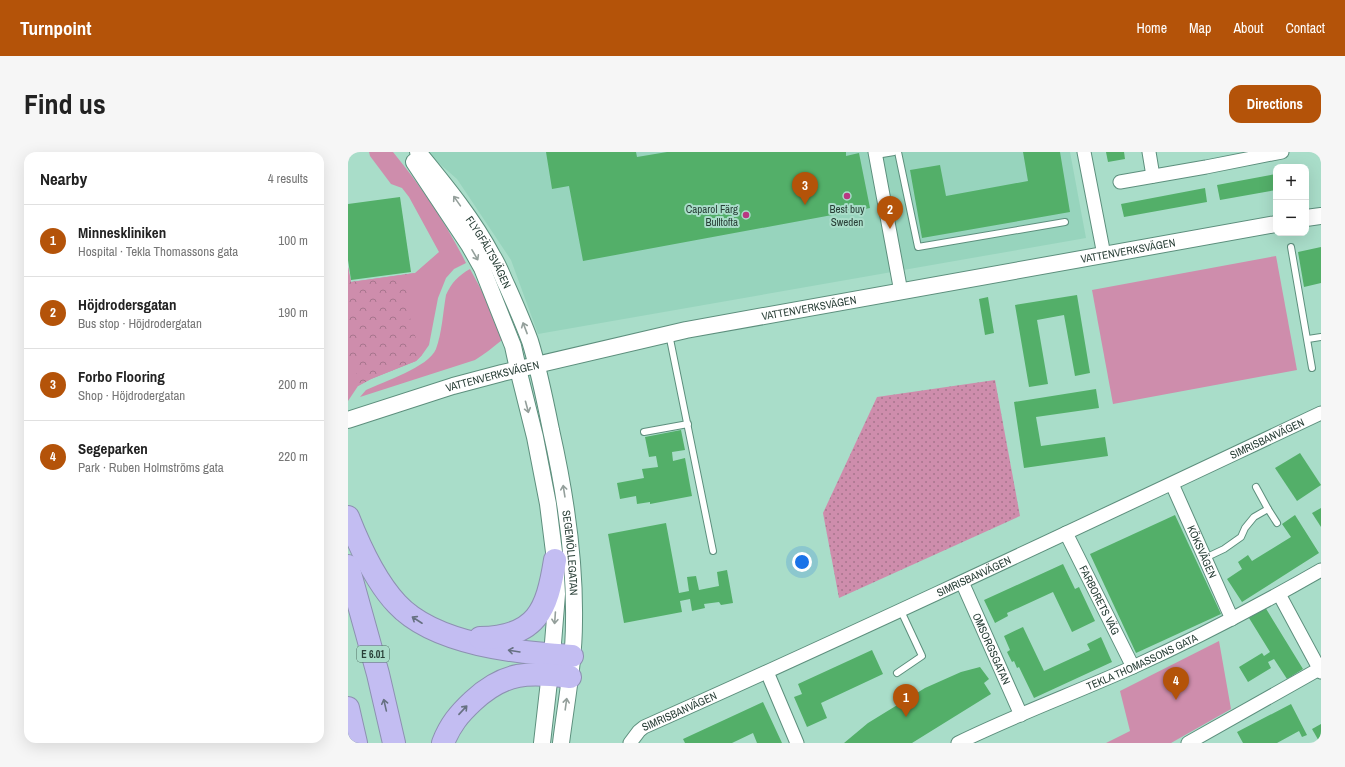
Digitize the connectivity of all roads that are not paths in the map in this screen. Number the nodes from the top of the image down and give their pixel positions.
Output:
1 (407, 152) edge
2 (418, 152) edge
3 (894, 152) edge
4 (898, 152) edge
5 (1084, 152) edge
6 (1149, 152) edge
7 (1282, 152) edge
8 (876, 153) edge
9 (1266, 153) edge
10 (1153, 176) junction
11 (1120, 182) dead end
12 (1321, 216) edge
13 (1309, 218) edge
14 (1065, 222) dead end
15 (1273, 225) edge
16 (1291, 247) dead end
17 (1104, 255) junction
18 (901, 292) junction
19 (669, 334) junction
20 (1321, 337) edge
21 (1308, 339) junction
22 (537, 365) junction
23 (1312, 368) dead end
24 (518, 369) junction
25 (1320, 416) edge
26 (348, 420) edge
27 (688, 424) junction
28 (644, 432) dead end
29 (1172, 484) junction
30 (1256, 487) dead end
31 (1268, 509) junction
32 (348, 517) edge
33 (1277, 523) dead end
34 (1066, 533) junction
35 (713, 551) dead end
36 (1205, 558) junction
37 (555, 560) junction
38 (348, 566) edge
39 (1321, 570) edge
40 (962, 582) junction
41 (1279, 594) junction
42 (901, 611) junction
43 (1232, 619) junction
44 (452, 636) junction
45 (561, 666) junction
46 (1133, 667) junction
47 (1320, 670) edge
48 (767, 672) junction
49 (897, 673) dead end
50 (348, 708) edge
51 (1021, 715) junction
52 (356, 743) edge
53 (394, 743) edge
54 (443, 743) edge
55 (542, 743) edge
56 (561, 743) edge
57 (630, 743) edge
58 (797, 743) edge
59 (958, 743) edge
60 (1188, 743) edge

1 -> 24 street, FLYGFÄLTSVÄGEN
22 -> 2 street, FLYGFÄLTSVÄGEN
3 - 8 lane
4 - 14 lane
5 - 17 street
6 - 10 street
7 - 9 street
8 - 18 street
9 - 10 street
10 - 11 street
12 - 13 street
15 - 17 street, VATTENVERKSVÄGEN
16 - 21 lane
17 - 18 street, VATTENVERKSVÄGEN
18 - 19 street, VATTENVERKSVÄGEN
19 - 22 street, VATTENVERKSVÄGEN
19 - 27 lane
20 - 21 lane
21 - 23 lane
22 - 24 street, VATTENVERKSVÄGEN
45 -> 22 street, SEGEMÖLLEGATAN
24 - 26 street, VATTENVERKSVÄGEN
24 -> 37 street, SEGEMÖLLEGATAN
25 - 29 street, SIMRISBANVÄGEN
27 - 28 lane
27 - 35 lane
29 - 34 street, SIMRISBANVÄGEN
29 - 36 street, KÖKSVÄGEN
30 - 31 lane
31 - 33 lane
31 - 36 lane
44 -> 32 highway
34 - 40 street, SIMRISBANVÄGEN
34 - 46 street, FARBORETS VÄG
36 - 43 street, KÖKSVÄGEN
37 - 44 highway
37 -> 45 street, SEGEMÖLLEGATAN
53 -> 38 highway, E 6.01
39 - 41 street, TEKLA THOMASSONS GATA
40 - 42 street, SIMRISBANVÄGEN
40 - 51 street, OMSORGSGATAN
41 - 43 street, TEKLA THOMASSONS GATA
41 - 47 street
42 - 48 street, SIMRISBANVÄGEN
42 - 49 lane
43 - 46 street, TEKLA THOMASSONS GATA
45 -> 44 highway
54 -> 45 highway
45 - 55 street, SEGEMÖLLEGATAN
56 -> 45 street, SEGEMÖLLEGATAN
46 - 51 street, TEKLA THOMASSONS GATA
47 - 60 street
48 - 57 street, SIMRISBANVÄGEN
48 - 58 street
50 - 52 highway
51 - 59 street, TEKLA THOMASSONS GATA

